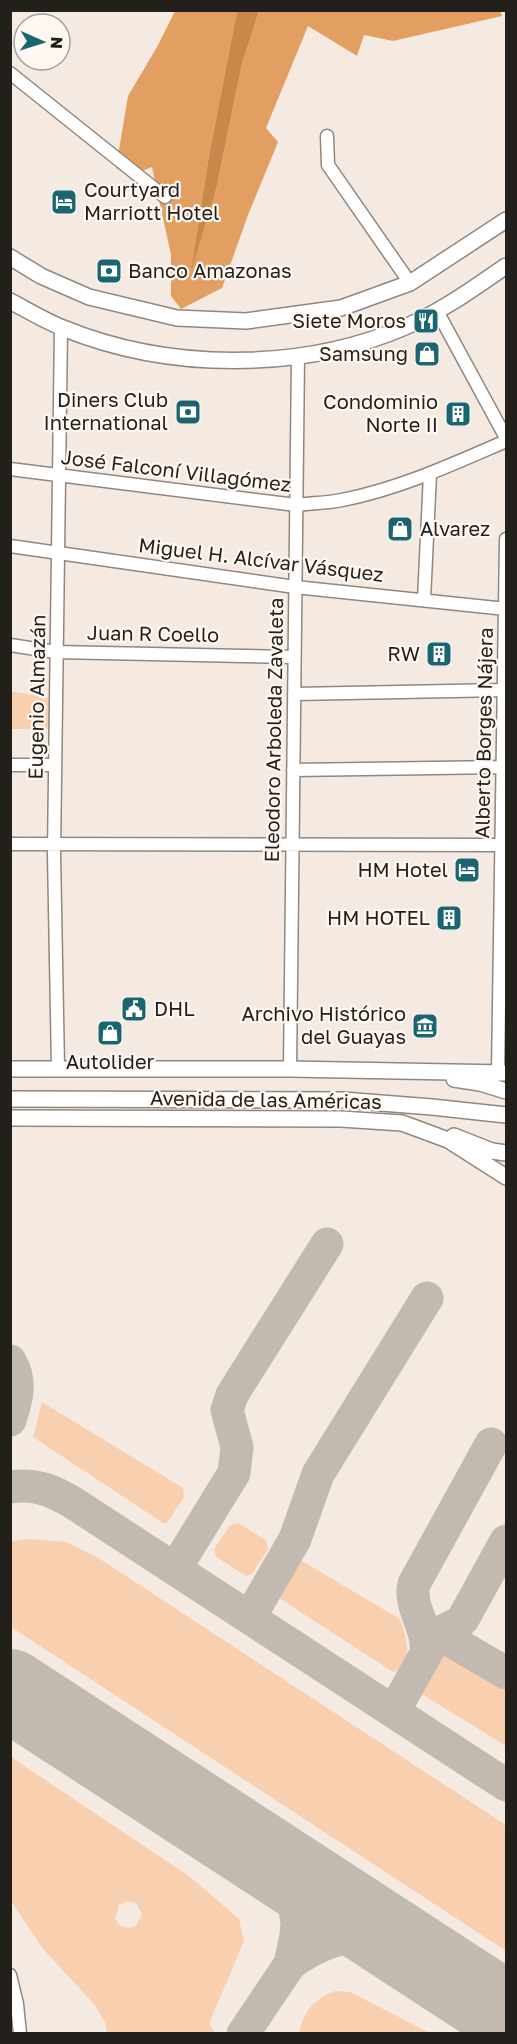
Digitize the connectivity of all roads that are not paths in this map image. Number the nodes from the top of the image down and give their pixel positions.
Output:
1 (10, 73) edge
2 (327, 136) dead end
3 (165, 197) dead end
4 (507, 220) edge
5 (10, 257) edge
6 (507, 266) edge
7 (410, 284) junction
8 (10, 301) edge
9 (437, 311) junction
10 (61, 328) junction
11 (297, 356) junction
12 (507, 440) edge
13 (10, 470) edge
14 (430, 474) junction
15 (59, 476) junction
16 (296, 505) junction
17 (507, 539) edge
18 (10, 546) edge
19 (58, 552) junction
20 (295, 586) junction
21 (424, 600) junction
22 (506, 609) edge
23 (10, 645) edge
24 (57, 652) junction
25 (294, 657) junction
26 (504, 690) junction
27 (294, 694) junction
28 (10, 765) edge
29 (55, 765) junction
30 (503, 767) junction
31 (293, 770) junction
32 (55, 843) junction
33 (10, 844) edge
34 (292, 844) junction
35 (502, 845) junction
36 (58, 1068) junction
37 (10, 1069) edge
38 (290, 1069) junction
39 (502, 1084) edge
40 (149, 1099) junction
41 (10, 1100) edge
42 (507, 1115) edge
43 (10, 1118) edge
44 (210, 1119) junction
45 (402, 1124) junction
46 (507, 1153) edge
47 (507, 1178) edge
48 (10, 1975) edge
49 (20, 2034) edge

1 - 3 street
2 - 7 street
4 - 7 main road
5 - 7 main road
6 - 9 main road
8 - 10 main road
9 - 11 main road
9 - 12 street
10 - 11 main road
10 - 15 street, Eugenio Almazán
11 - 16 street, Eleodoro Arboleda Zavaleta
12 - 14 street, José Falconí Villagómez
13 - 15 street, José Falconí Villagómez
14 - 16 street, José Falconí Villagómez
14 - 21 street
15 - 16 street, José Falconí Villagómez
15 - 19 street, Eugenio Almazán
16 - 20 street, Eleodoro Arboleda Zavaleta
17 - 22 street, Alberto Borges Nájera
18 - 19 street, Miguel H. Alcívar Vásquez
19 - 20 street, Miguel H. Alcívar Vásquez
19 - 24 street, Eugenio Almazán
20 - 21 street, Miguel H. Alcívar Vásquez
20 - 25 street, Eleodoro Arboleda Zavaleta
21 - 22 street, Miguel H. Alcívar Vásquez
22 - 26 street, Alberto Borges Nájera
23 - 24 street, Juan R Coello
24 - 25 street, Juan R Coello
24 - 29 street, Eugenio Almazán
25 - 27 street, Eleodoro Arboleda Zavaleta
26 - 27 street
26 - 30 street, Alberto Borges Nájera
27 - 31 street, Eleodoro Arboleda Zavaleta
28 - 29 street
29 - 32 street, Eugenio Almazán
30 - 31 street
30 - 35 street, Alberto Borges Nájera
31 - 34 street, Eleodoro Arboleda Zavaleta
32 - 33 street
32 - 34 street
32 - 36 street, Eugenio Almazán
34 - 35 street
34 - 38 street, Eleodoro Arboleda Zavaleta
35 - 39 street, Alberto Borges Nájera
36 - 37 main road, Avenida de las Américas
36 - 38 main road, Avenida de las Américas
38 - 39 main road, Avenida de las Américas
40 - 41 main road, Avenida de las Américas
40 - 42 main road, Avenida de las Américas
40 - 44 main road
43 - 44 main road, Avenida de las Américas
44 - 45 main road, Avenida de las Américas
45 - 46 main road
45 - 47 main road, Avenida de las Américas
48 - 49 street

